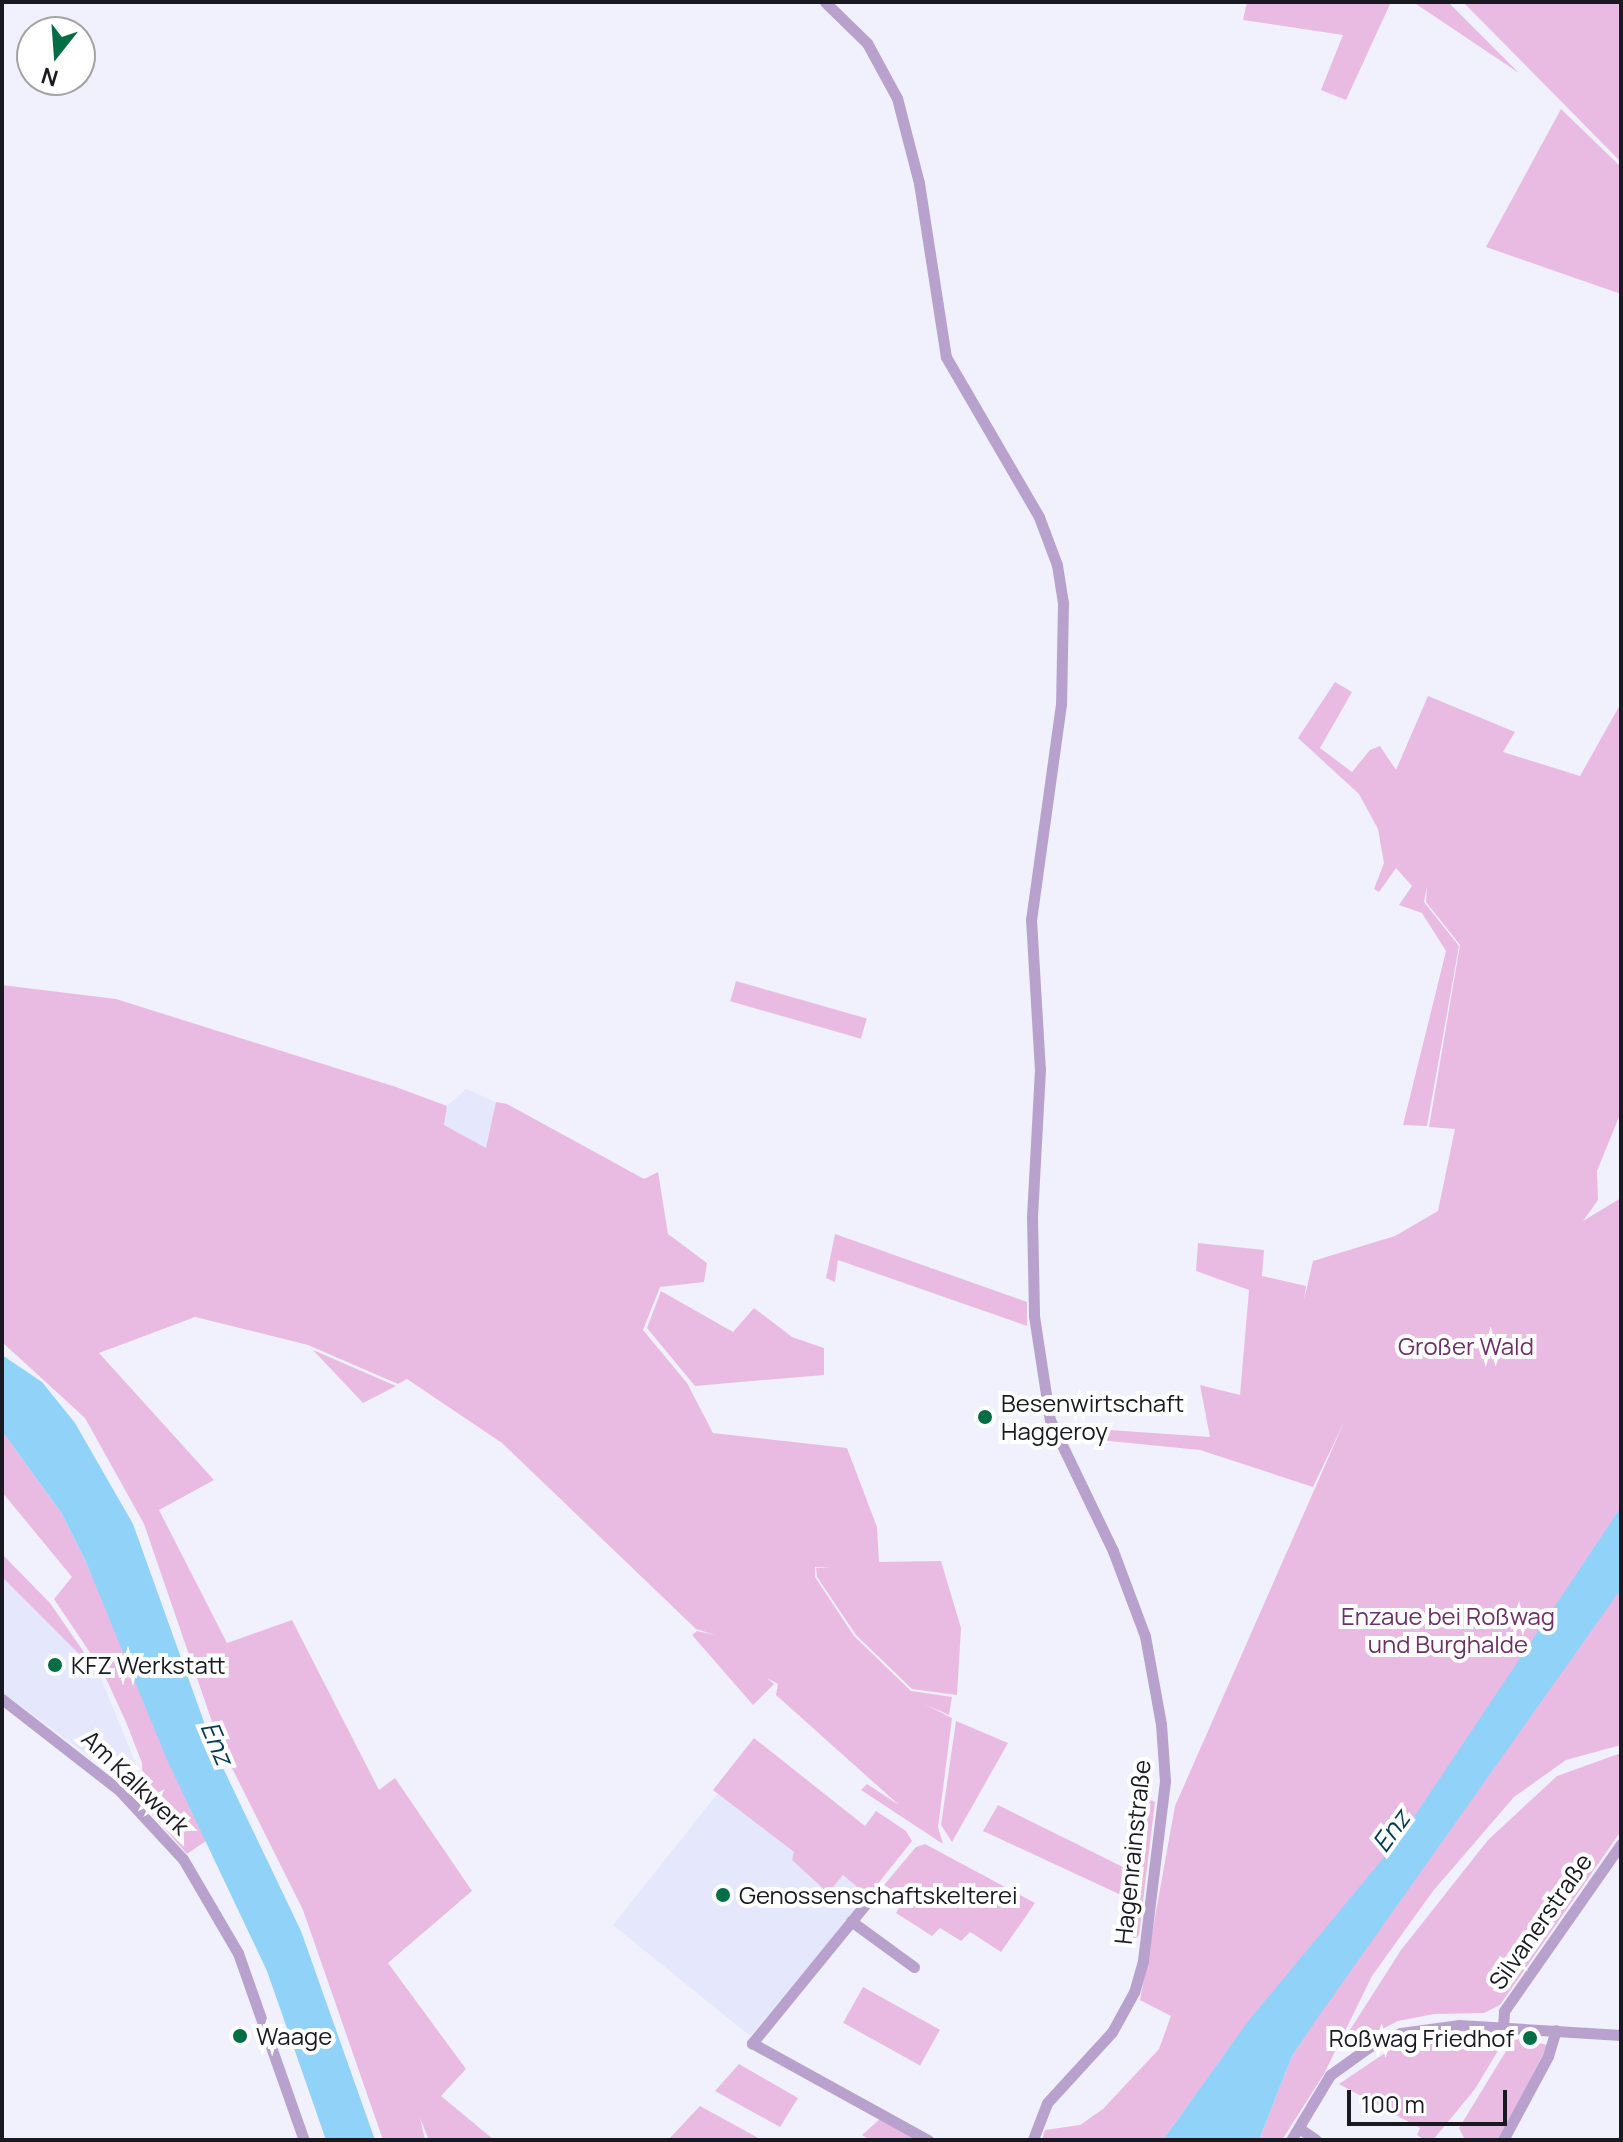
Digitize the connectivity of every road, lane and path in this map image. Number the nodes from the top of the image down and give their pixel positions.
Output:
1 (825, 2) edge
2 (2, 1699) edge
3 (1621, 1844) edge
4 (877, 1890) dead end
5 (851, 1921) junction
6 (914, 1967) dead end
7 (1503, 2027) junction
8 (1556, 2030) junction
9 (1621, 2035) edge
10 (1299, 2128) junction
11 (304, 2140) edge
12 (928, 2140) edge
13 (1033, 2140) edge
14 (1291, 2140) edge
15 (1316, 2140) edge
16 (1503, 2140) edge

1 - 13 street, Hagenrainstraße
2 - 11 street, Am Kalkwerk
3 - 7 street, Silvanerstraße
4 - 5 street
5 - 6 street
5 - 12 street
7 - 8 street
7 - 10 street
8 - 9 street
8 - 16 street
10 - 14 street
10 - 15 street

